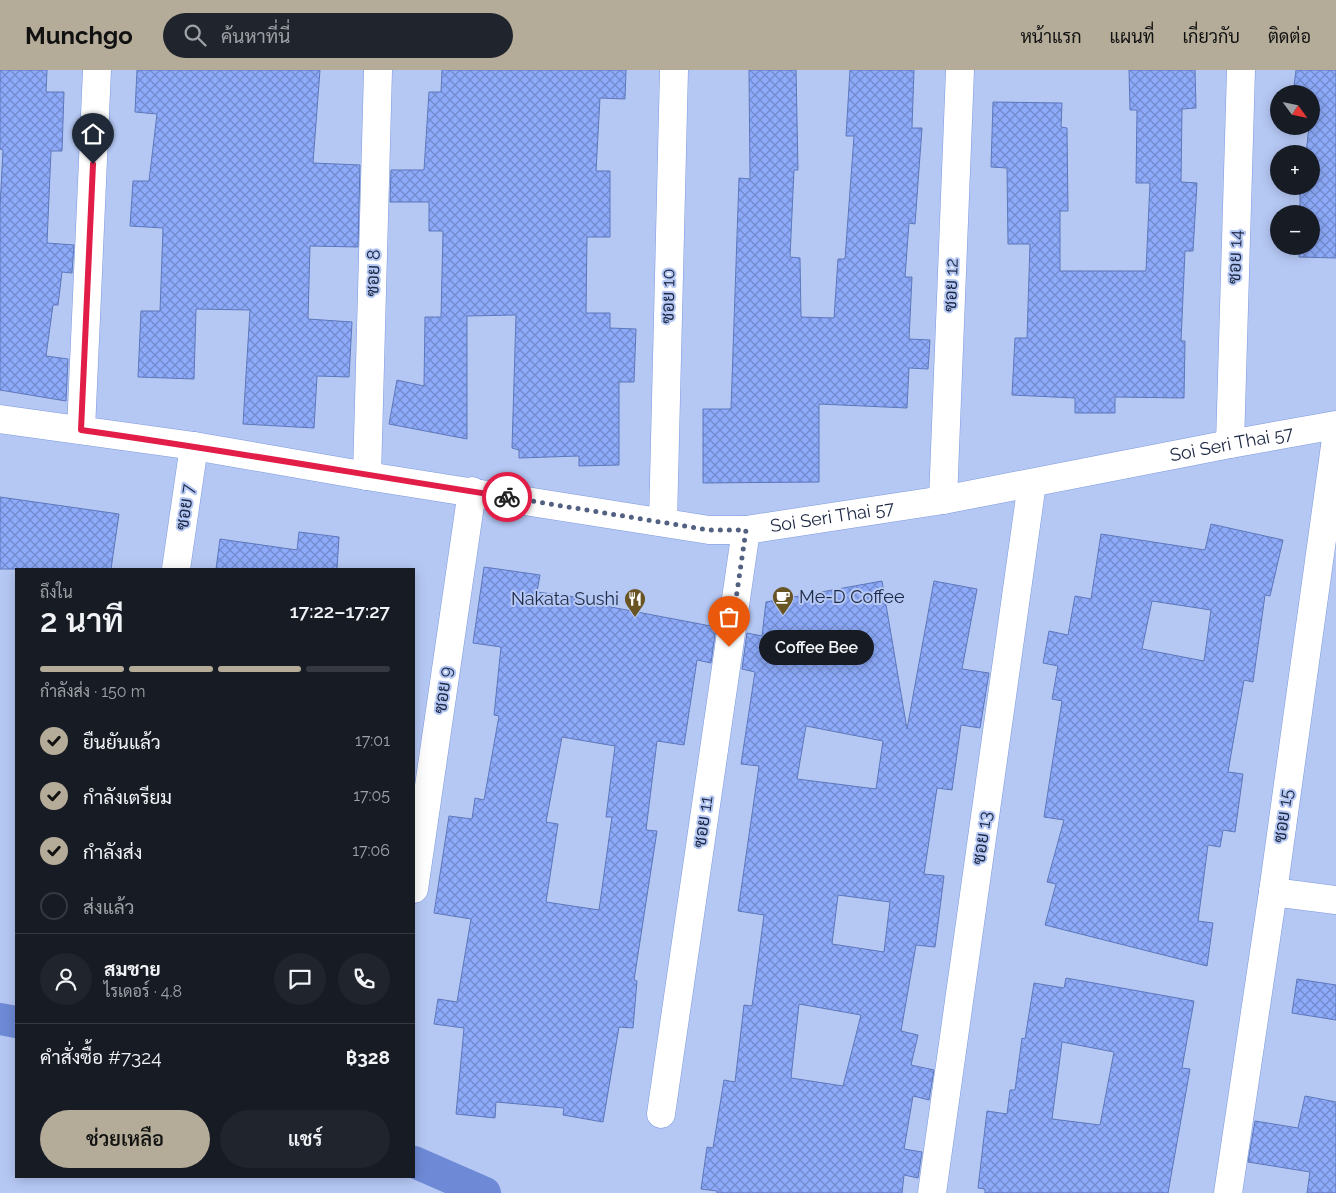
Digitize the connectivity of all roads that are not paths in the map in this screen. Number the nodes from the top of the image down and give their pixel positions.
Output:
1 (97, 70) edge
2 (378, 70) edge
3 (674, 70) edge
4 (960, 70) edge
5 (1241, 70) edge
6 (0, 419) edge
7 (1336, 424) edge
8 (81, 430) junction
9 (1336, 439) edge
10 (1230, 444) junction
11 (194, 446) junction
12 (367, 476) junction
13 (1032, 483) junction
14 (472, 492) junction
15 (943, 500) junction
16 (663, 522) junction
17 (746, 530) junction
18 (176, 568) edge
19 (415, 883) edge
20 (1273, 892) junction
21 (1336, 900) edge
22 (661, 1114) dead end
23 (932, 1193) edge
24 (1228, 1193) edge

1 - 8 street
2 - 12 street, ซอย 8
3 - 16 street, ซอย 10
4 - 15 street, ซอย 12
5 - 10 street, ซอย 14
6 - 8 street, Soi Seri Thai 57
7 - 10 street, Soi Seri Thai 57
8 - 11 street, Soi Seri Thai 57
9 - 20 street, ซอย 15
10 - 13 street, Soi Seri Thai 57
11 - 12 street, Soi Seri Thai 57
11 - 18 street, ซอย 7
12 - 14 street, Soi Seri Thai 57
13 - 15 street, Soi Seri Thai 57
13 - 23 street, ซอย 13
14 - 16 street, Soi Seri Thai 57
14 - 19 street, ซอย 9
15 - 17 street, Soi Seri Thai 57
16 - 17 street, Soi Seri Thai 57
17 - 22 street, ซอย 11
20 - 21 street
20 - 24 street, ซอย 15

